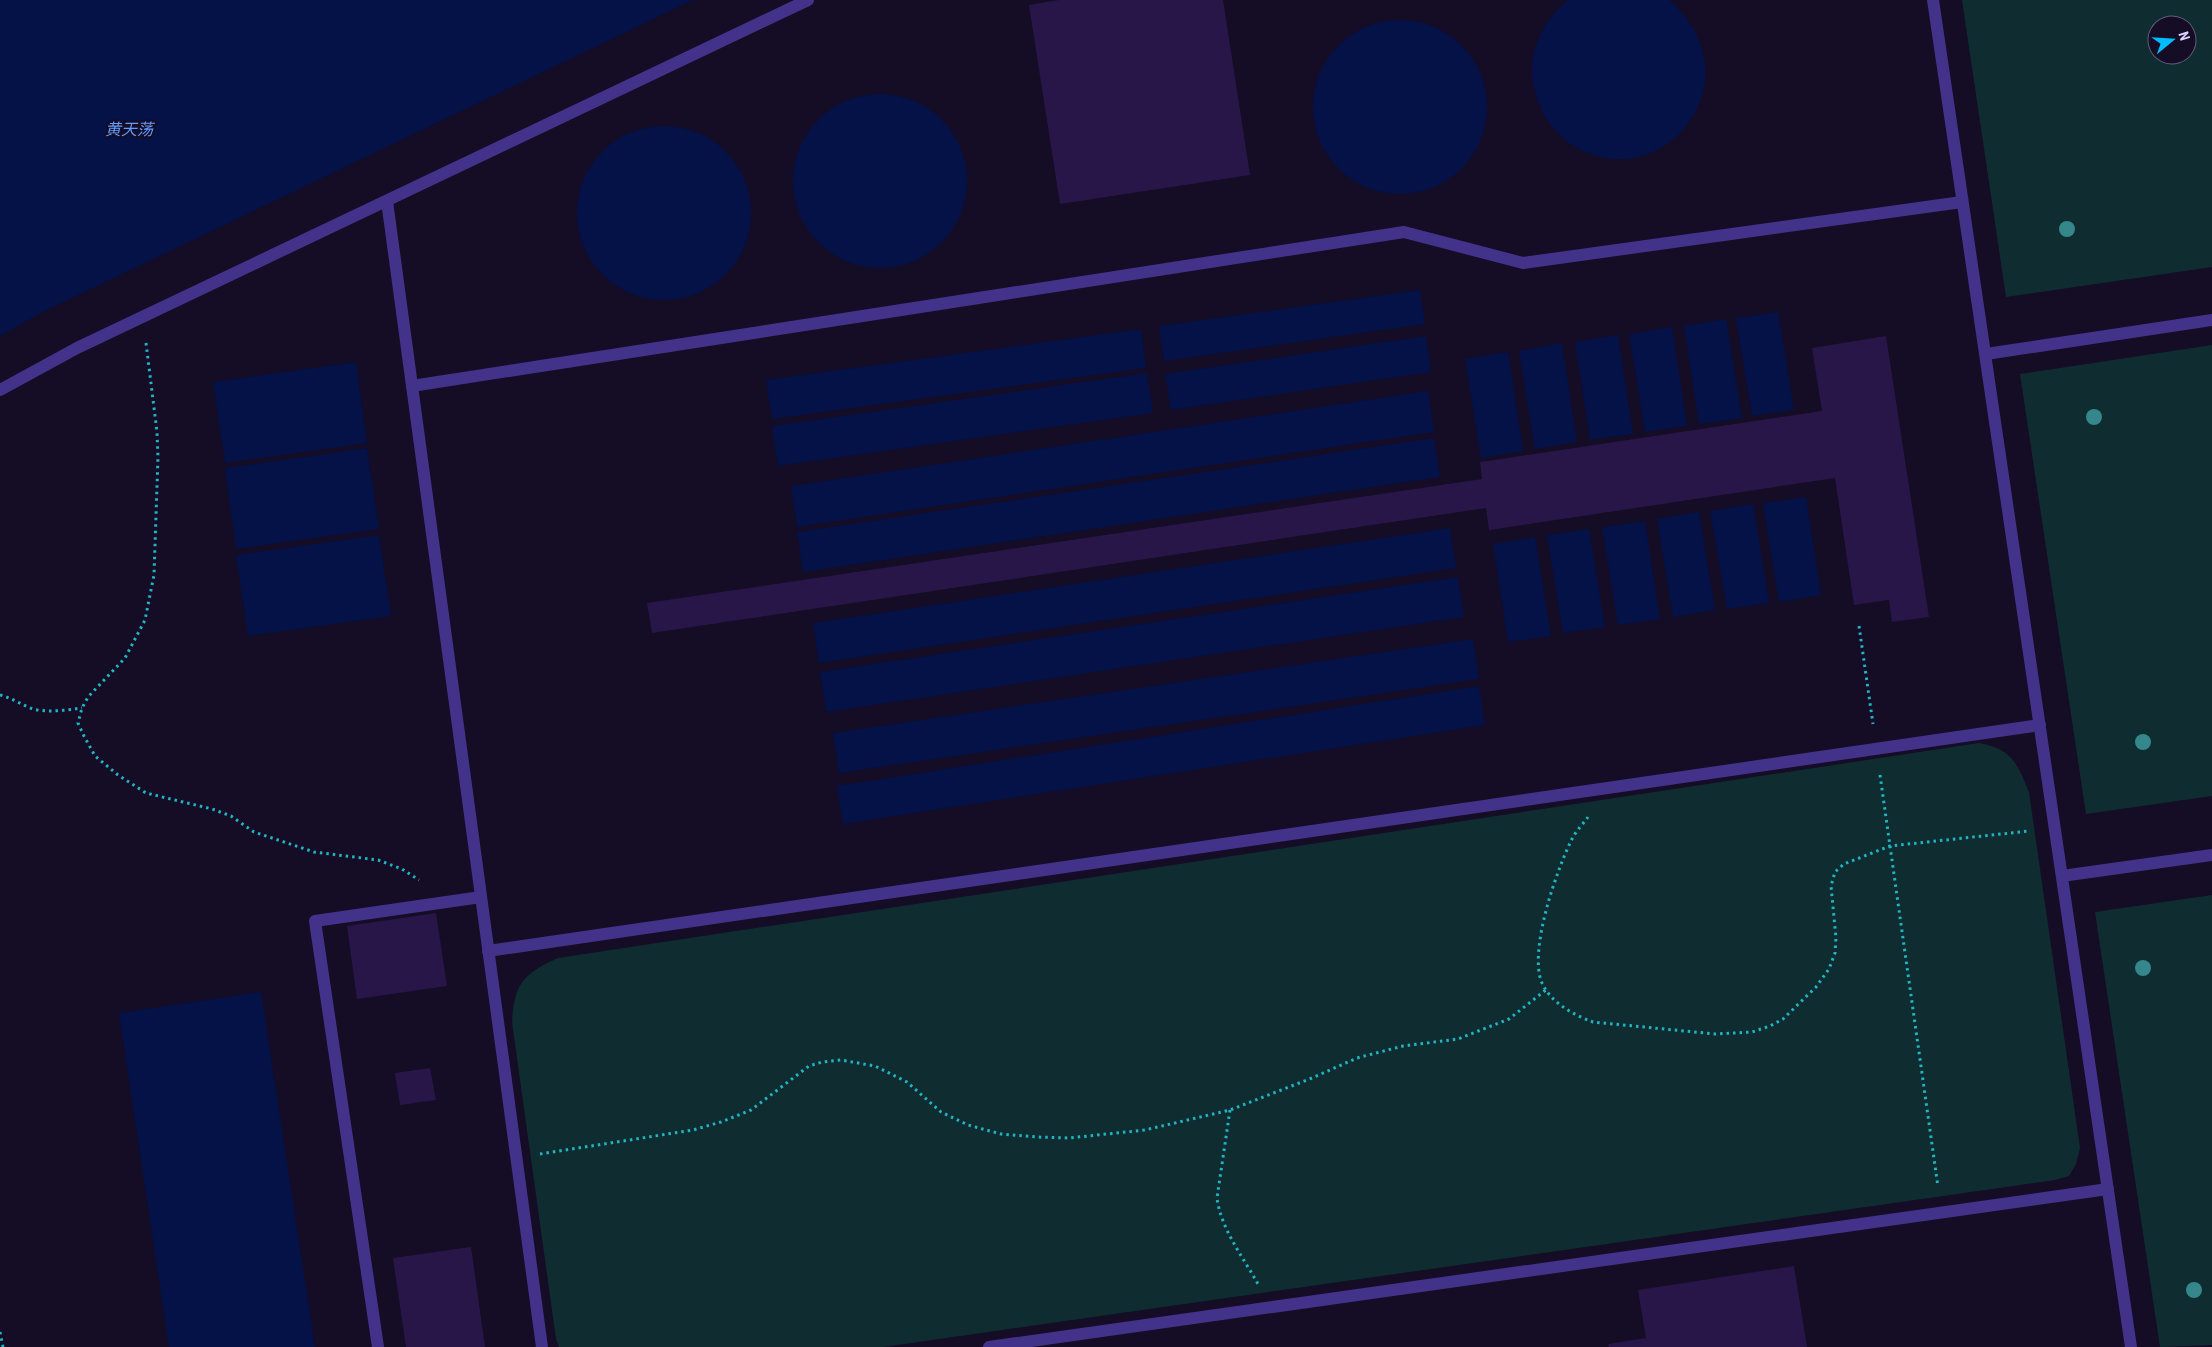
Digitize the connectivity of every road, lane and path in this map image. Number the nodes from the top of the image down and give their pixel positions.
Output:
1 (808, 0) edge
2 (1932, 0) edge
3 (387, 201) junction
4 (1962, 202) junction
5 (142, 317) junction
6 (2212, 320) edge
7 (1986, 354) junction
8 (412, 386) junction
9 (0, 390) edge
10 (1859, 626) dead end
11 (0, 695) edge
12 (82, 708) junction
13 (2040, 725) junction
14 (1876, 749) junction
15 (1610, 788) junction
16 (2055, 829) junction
17 (1890, 846) junction
18 (2212, 855) edge
19 (2062, 876) junction
20 (481, 897) junction
21 (444, 902) junction
22 (488, 951) junction
23 (1547, 989) junction
24 (1230, 1110) junction
25 (516, 1158) junction
26 (2108, 1189) junction
27 (1941, 1213) junction
28 (1271, 1307) junction
29 (0, 1332) edge
30 (3, 1347) edge
31 (378, 1347) edge
32 (542, 1347) edge
33 (989, 1347) edge
34 (2131, 1347) edge

1 - 3 street
2 - 4 street
3 - 5 street
3 - 8 street
4 - 7 street
4 - 8 street
5 - 9 street
5 - 12 path
6 - 7 street
7 - 13 street
8 - 20 street
10 - 14 path
11 - 12 path
12 - 21 path
13 - 14 street
13 - 16 street
14 - 15 street
14 - 17 path
15 - 22 street
15 - 23 path
16 - 17 path
16 - 19 street
17 - 23 path
17 - 27 path
18 - 19 street
19 - 26 street
20 - 21 street
20 - 22 street
21 - 31 street
22 - 25 street
23 - 24 path
24 - 25 path
24 - 28 path
25 - 32 street
26 - 27 street
26 - 34 street
27 - 28 street
28 - 33 street
29 - 30 path

